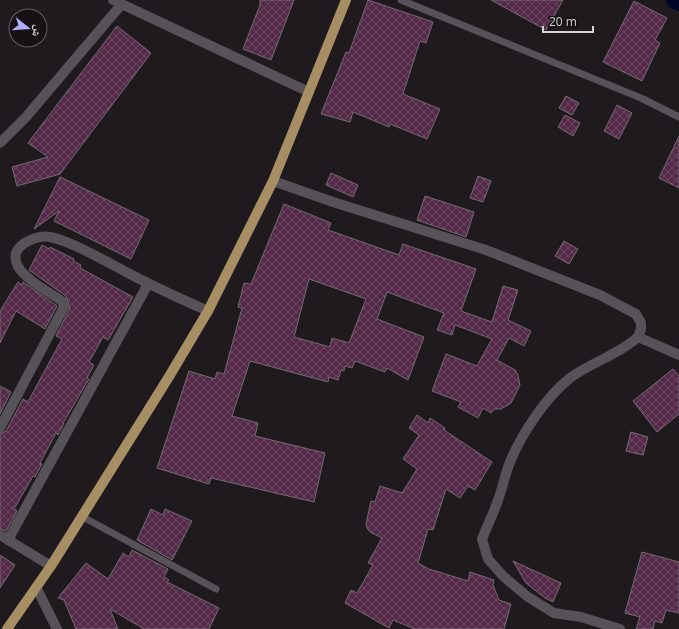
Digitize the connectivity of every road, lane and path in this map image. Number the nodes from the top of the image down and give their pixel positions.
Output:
1 (346, 0) edge
2 (401, 0) edge
3 (117, 2) edge
4 (309, 92) junction
5 (679, 118) edge
6 (0, 143) edge
7 (273, 181) junction
8 (148, 284) junction
9 (208, 311) junction
10 (638, 337) junction
11 (679, 356) edge
12 (0, 428) edge
13 (81, 516) junction
14 (4, 538) edge
15 (51, 566) junction
16 (36, 587) junction
17 (216, 589) dead end
18 (7, 629) edge
19 (57, 629) edge
20 (620, 629) edge

1 - 4 main road
2 - 5 lane
3 - 4 street
3 - 6 street
4 - 7 main road
7 - 9 main road
7 - 10 street
8 - 9 street
8 - 12 street
8 - 14 street
9 - 13 main road
10 - 11 street
10 - 20 street
13 - 15 main road
13 - 17 lane
14 - 15 street
15 - 16 main road
16 - 18 main road
16 - 19 street

